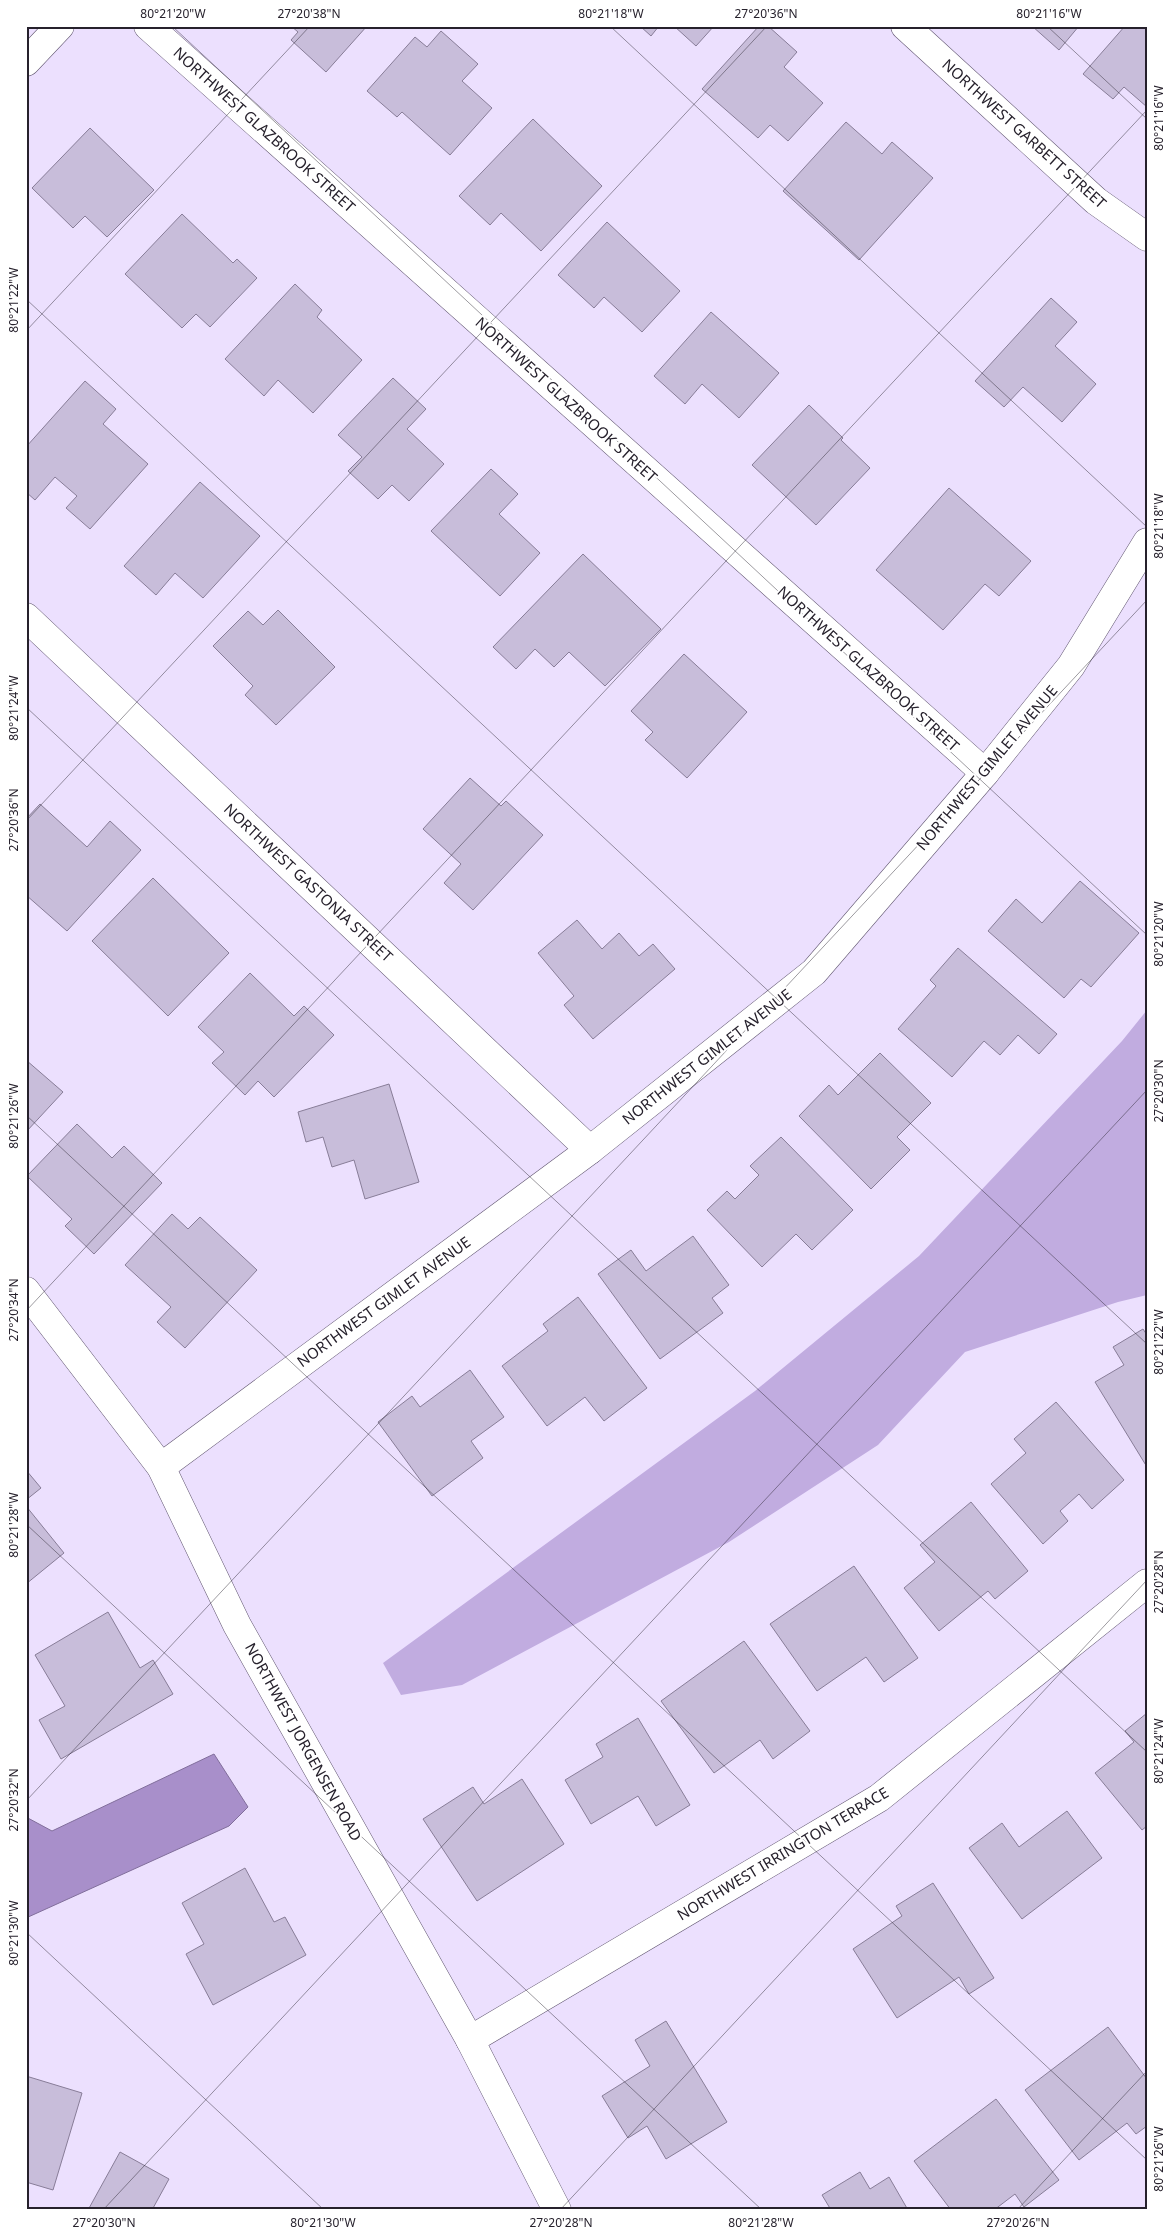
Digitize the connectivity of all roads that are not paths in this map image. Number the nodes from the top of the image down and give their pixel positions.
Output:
1 (60, 26) edge
2 (148, 26) edge
3 (905, 26) edge
4 (26, 62) edge
5 (1147, 236) edge
6 (1147, 542) edge
7 (26, 617) edge
8 (985, 773) junction
9 (590, 1150) junction
10 (26, 1291) edge
11 (161, 1467) junction
12 (1147, 1583) edge
13 (470, 2040) junction
14 (557, 2210) edge

1 - 4 street
2 - 8 street, NORTHWEST GLAZBROOK STREET
3 - 5 street, NORTHWEST GARBETT STREET
6 - 8 street, NORTHWEST GIMLET AVENUE
7 - 9 street, NORTHWEST GASTONIA STREET
8 - 9 street, NORTHWEST GIMLET AVENUE
9 - 11 street, NORTHWEST GIMLET AVENUE
10 - 11 street, NORTHWEST JORGENSEN ROAD
11 - 13 street, NORTHWEST JORGENSEN ROAD
12 - 13 street, NORTHWEST IRRINGTON TERRACE
13 - 14 street, NORTHWEST JORGENSEN ROAD

